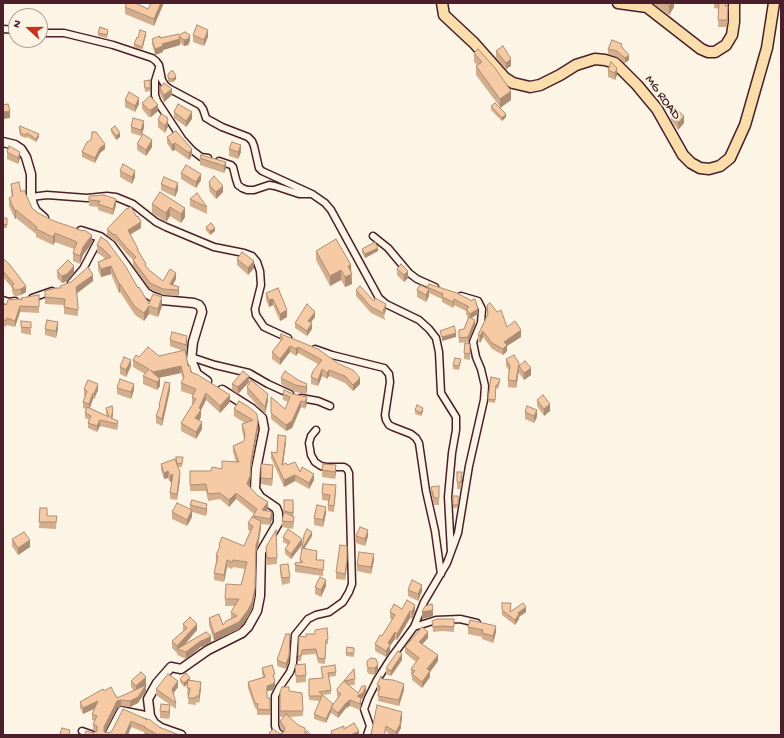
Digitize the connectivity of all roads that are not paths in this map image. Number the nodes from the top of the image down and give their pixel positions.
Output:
1 (442, 3) edge
2 (618, 3) edge
3 (734, 3) edge
4 (774, 3) edge
5 (48, 33) edge
6 (160, 68) junction
7 (3, 142) edge
8 (312, 194) junction
9 (31, 196) junction
10 (52, 222) edge
11 (72, 228) edge
12 (373, 236) dead end
13 (100, 237) junction
14 (439, 289) edge
15 (452, 293) edge
16 (3, 300) edge
17 (294, 341) edge
18 (306, 346) edge
19 (191, 357) junction
20 (330, 406) dead end
21 (316, 430) dead end
22 (451, 552) junction
23 (441, 574) junction
24 (483, 625) edge
25 (414, 627) junction
26 (150, 716) junction
27 (82, 731) dead end
28 (93, 735) edge
29 (108, 735) edge
30 (181, 735) edge
31 (281, 735) edge
32 (367, 735) edge

1 - 4 main road, MG ROAD
2 - 3 main road
5 - 6 street
6 - 8 street
6 - 8 street
7 - 9 street
8 - 22 street
9 - 10 street
9 - 17 street
11 - 13 street
12 - 14 street
13 - 16 street
13 - 19 street
15 - 22 street
18 - 23 street
19 - 20 street
19 - 26 street
21 - 31 street
22 - 23 street
23 - 25 street
24 - 25 street
25 - 32 street
26 - 29 street
26 - 30 street
27 - 28 street

